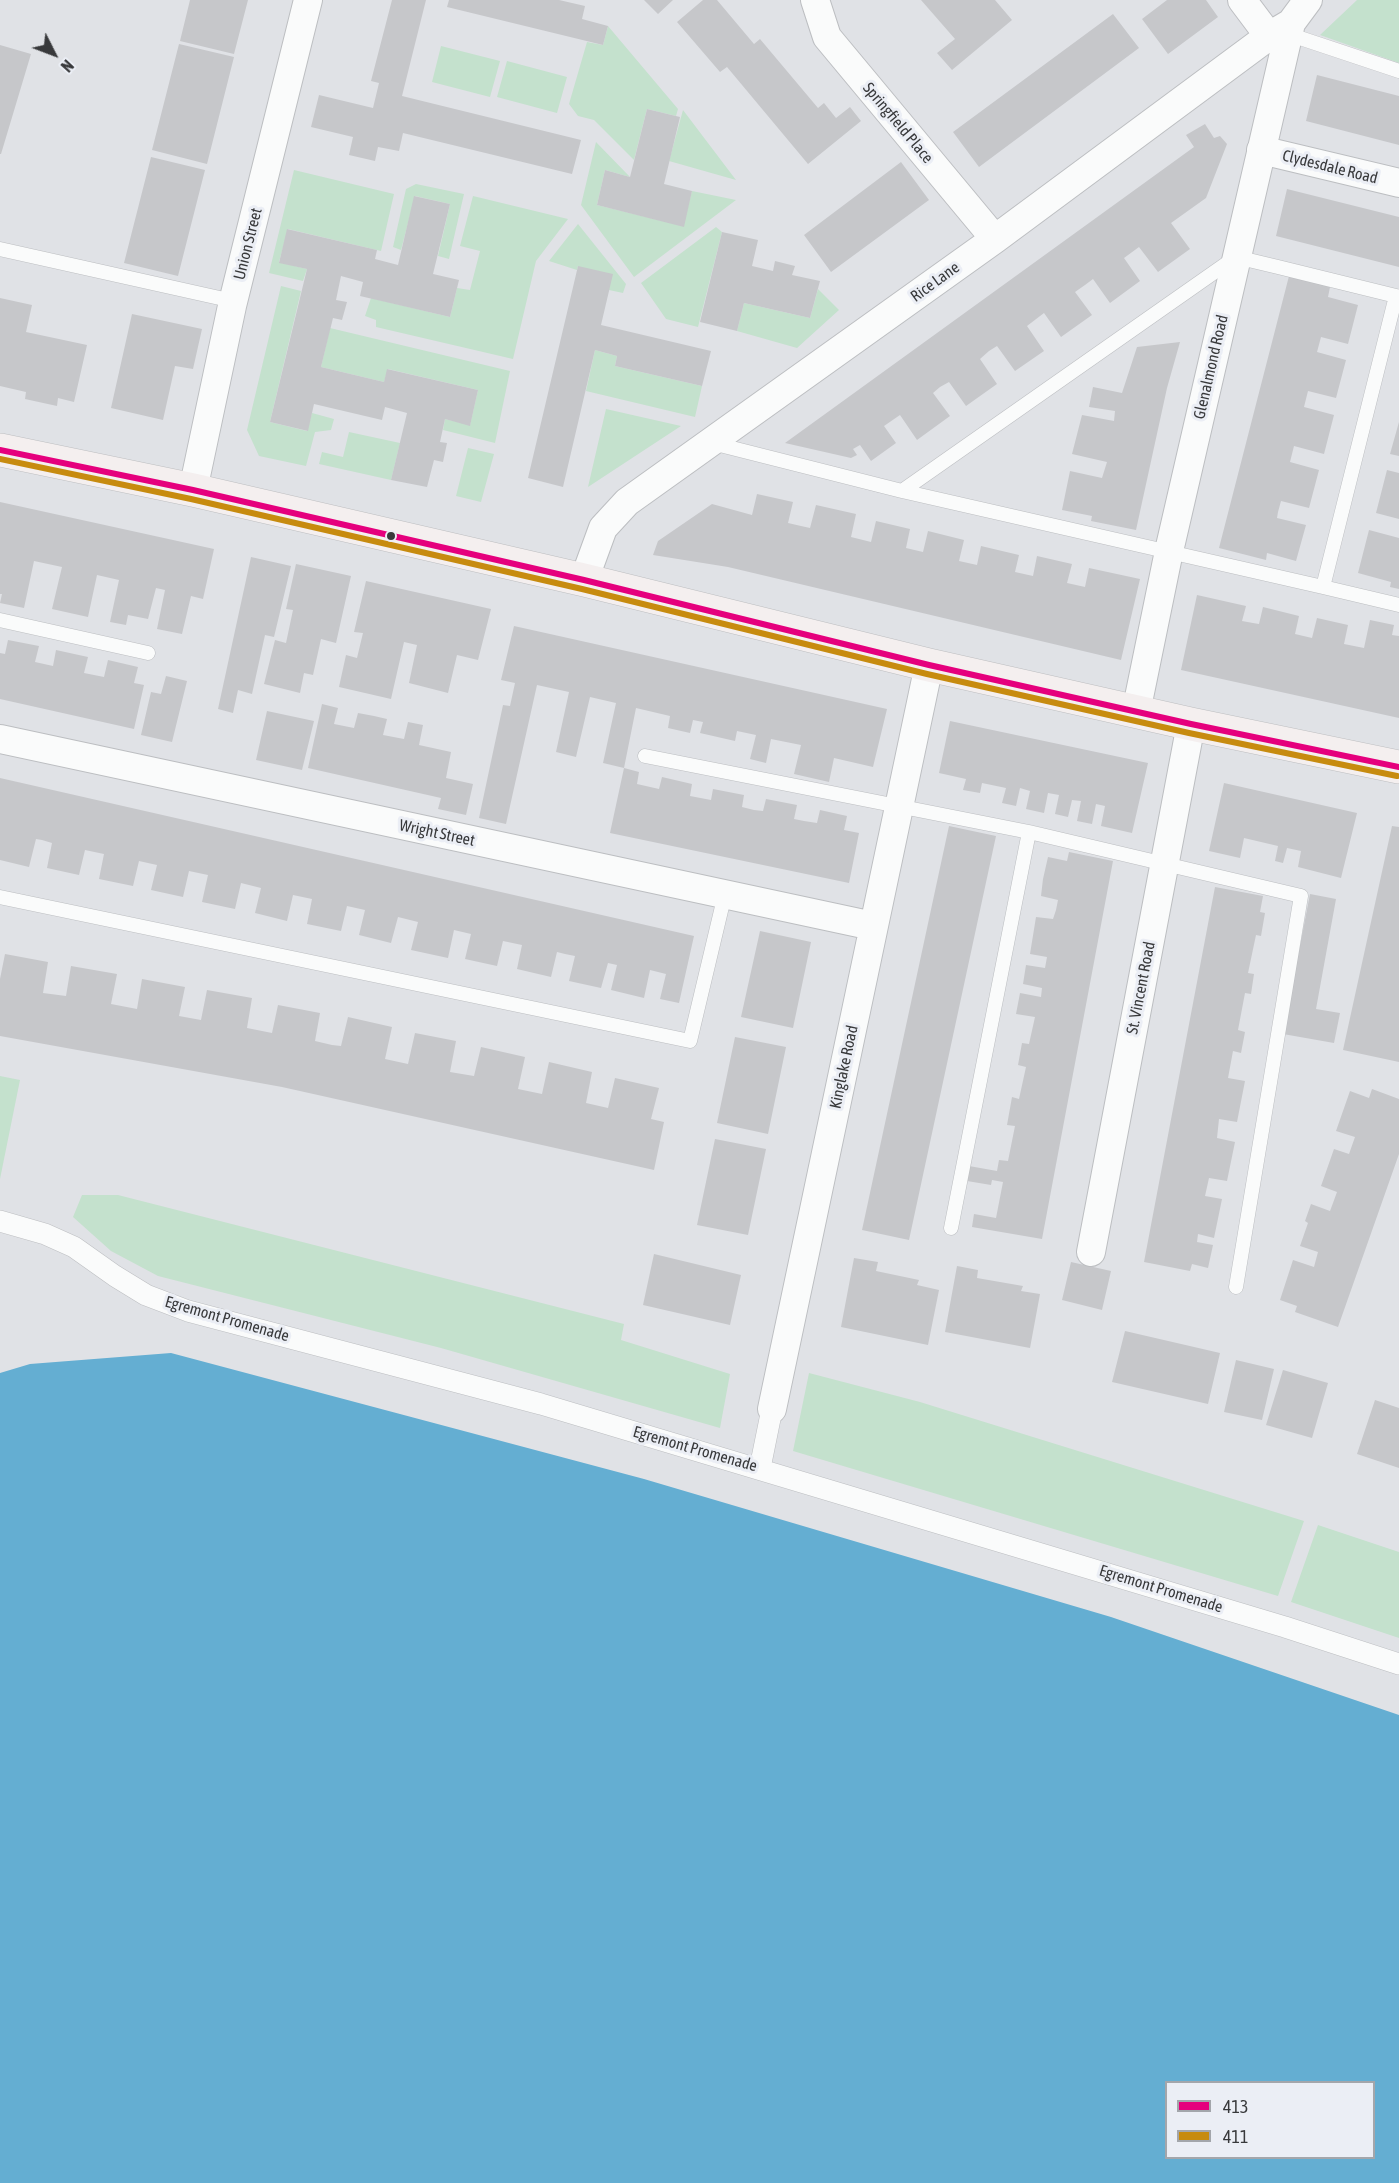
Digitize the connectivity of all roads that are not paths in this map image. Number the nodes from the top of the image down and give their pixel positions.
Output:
1 (308, 0) edge
2 (814, 0) edge
3 (1242, 0) edge
4 (1308, 0) edge
5 (1283, 31) junction
6 (1399, 71) edge
7 (1261, 150) junction
8 (1399, 183) edge
9 (995, 239) junction
10 (0, 249) edge
11 (1236, 257) junction
12 (1398, 296) edge
13 (233, 301) junction
14 (710, 443) junction
15 (0, 450) edge
16 (193, 490) junction
17 (902, 491) junction
18 (1169, 551) junction
19 (584, 580) junction
20 (1323, 587) junction
21 (1399, 605) edge
22 (0, 620) edge
23 (148, 652) dead end
24 (929, 665) junction
25 (1136, 712) junction
26 (1191, 724) junction
27 (0, 739) edge
28 (645, 756) dead end
29 (1399, 766) edge
30 (899, 806) junction
31 (1029, 831) junction
32 (1165, 864) junction
33 (725, 894) junction
34 (0, 897) edge
35 (873, 926) junction
36 (0, 1221) edge
37 (951, 1228) dead end
38 (1091, 1252) dead end
39 (1236, 1287) dead end
40 (772, 1409) joint
41 (760, 1468) junction
42 (1399, 1664) edge

1 - 13 street, Union Street
2 - 9 street, Springfield Place
3 - 5 street
4 - 5 street, Rice Lane
5 - 6 lane
5 - 7 street, Glenalmond Road
5 - 9 street, Rice Lane
7 - 8 street, Clydesdale Road
7 - 11 street, Glenalmond Road
9 - 14 street, Rice Lane
10 - 13 lane
11 - 12 lane
11 - 17 lane
11 - 18 street, Glenalmond Road
12 - 20 lane
13 - 16 street, Union Street
14 - 17 lane
14 - 19 street, Rice Lane
15 - 16 main road
16 - 19 main road
17 - 18 lane
18 - 20 lane
18 - 25 street, Glenalmond Road
19 - 24 main road
20 - 21 lane
22 - 23 lane
24 - 25 main road
24 - 30 street, Kinglake Road
25 - 26 main road
26 - 29 main road
26 - 32 street, St. Vincent Road
27 - 33 street, Wright Street
28 - 30 lane
30 - 31 lane
30 - 35 street, Kinglake Road
31 - 32 lane
31 - 37 lane
32 - 38 street, St. Vincent Road
32 - 39 lane
33 - 34 lane
33 - 35 street, Wright Street
35 - 40 street, Kinglake Road
36 - 41 street, Egremont Promenade
40 - 41 street, Kinglake Road
41 - 42 street, Egremont Promenade

